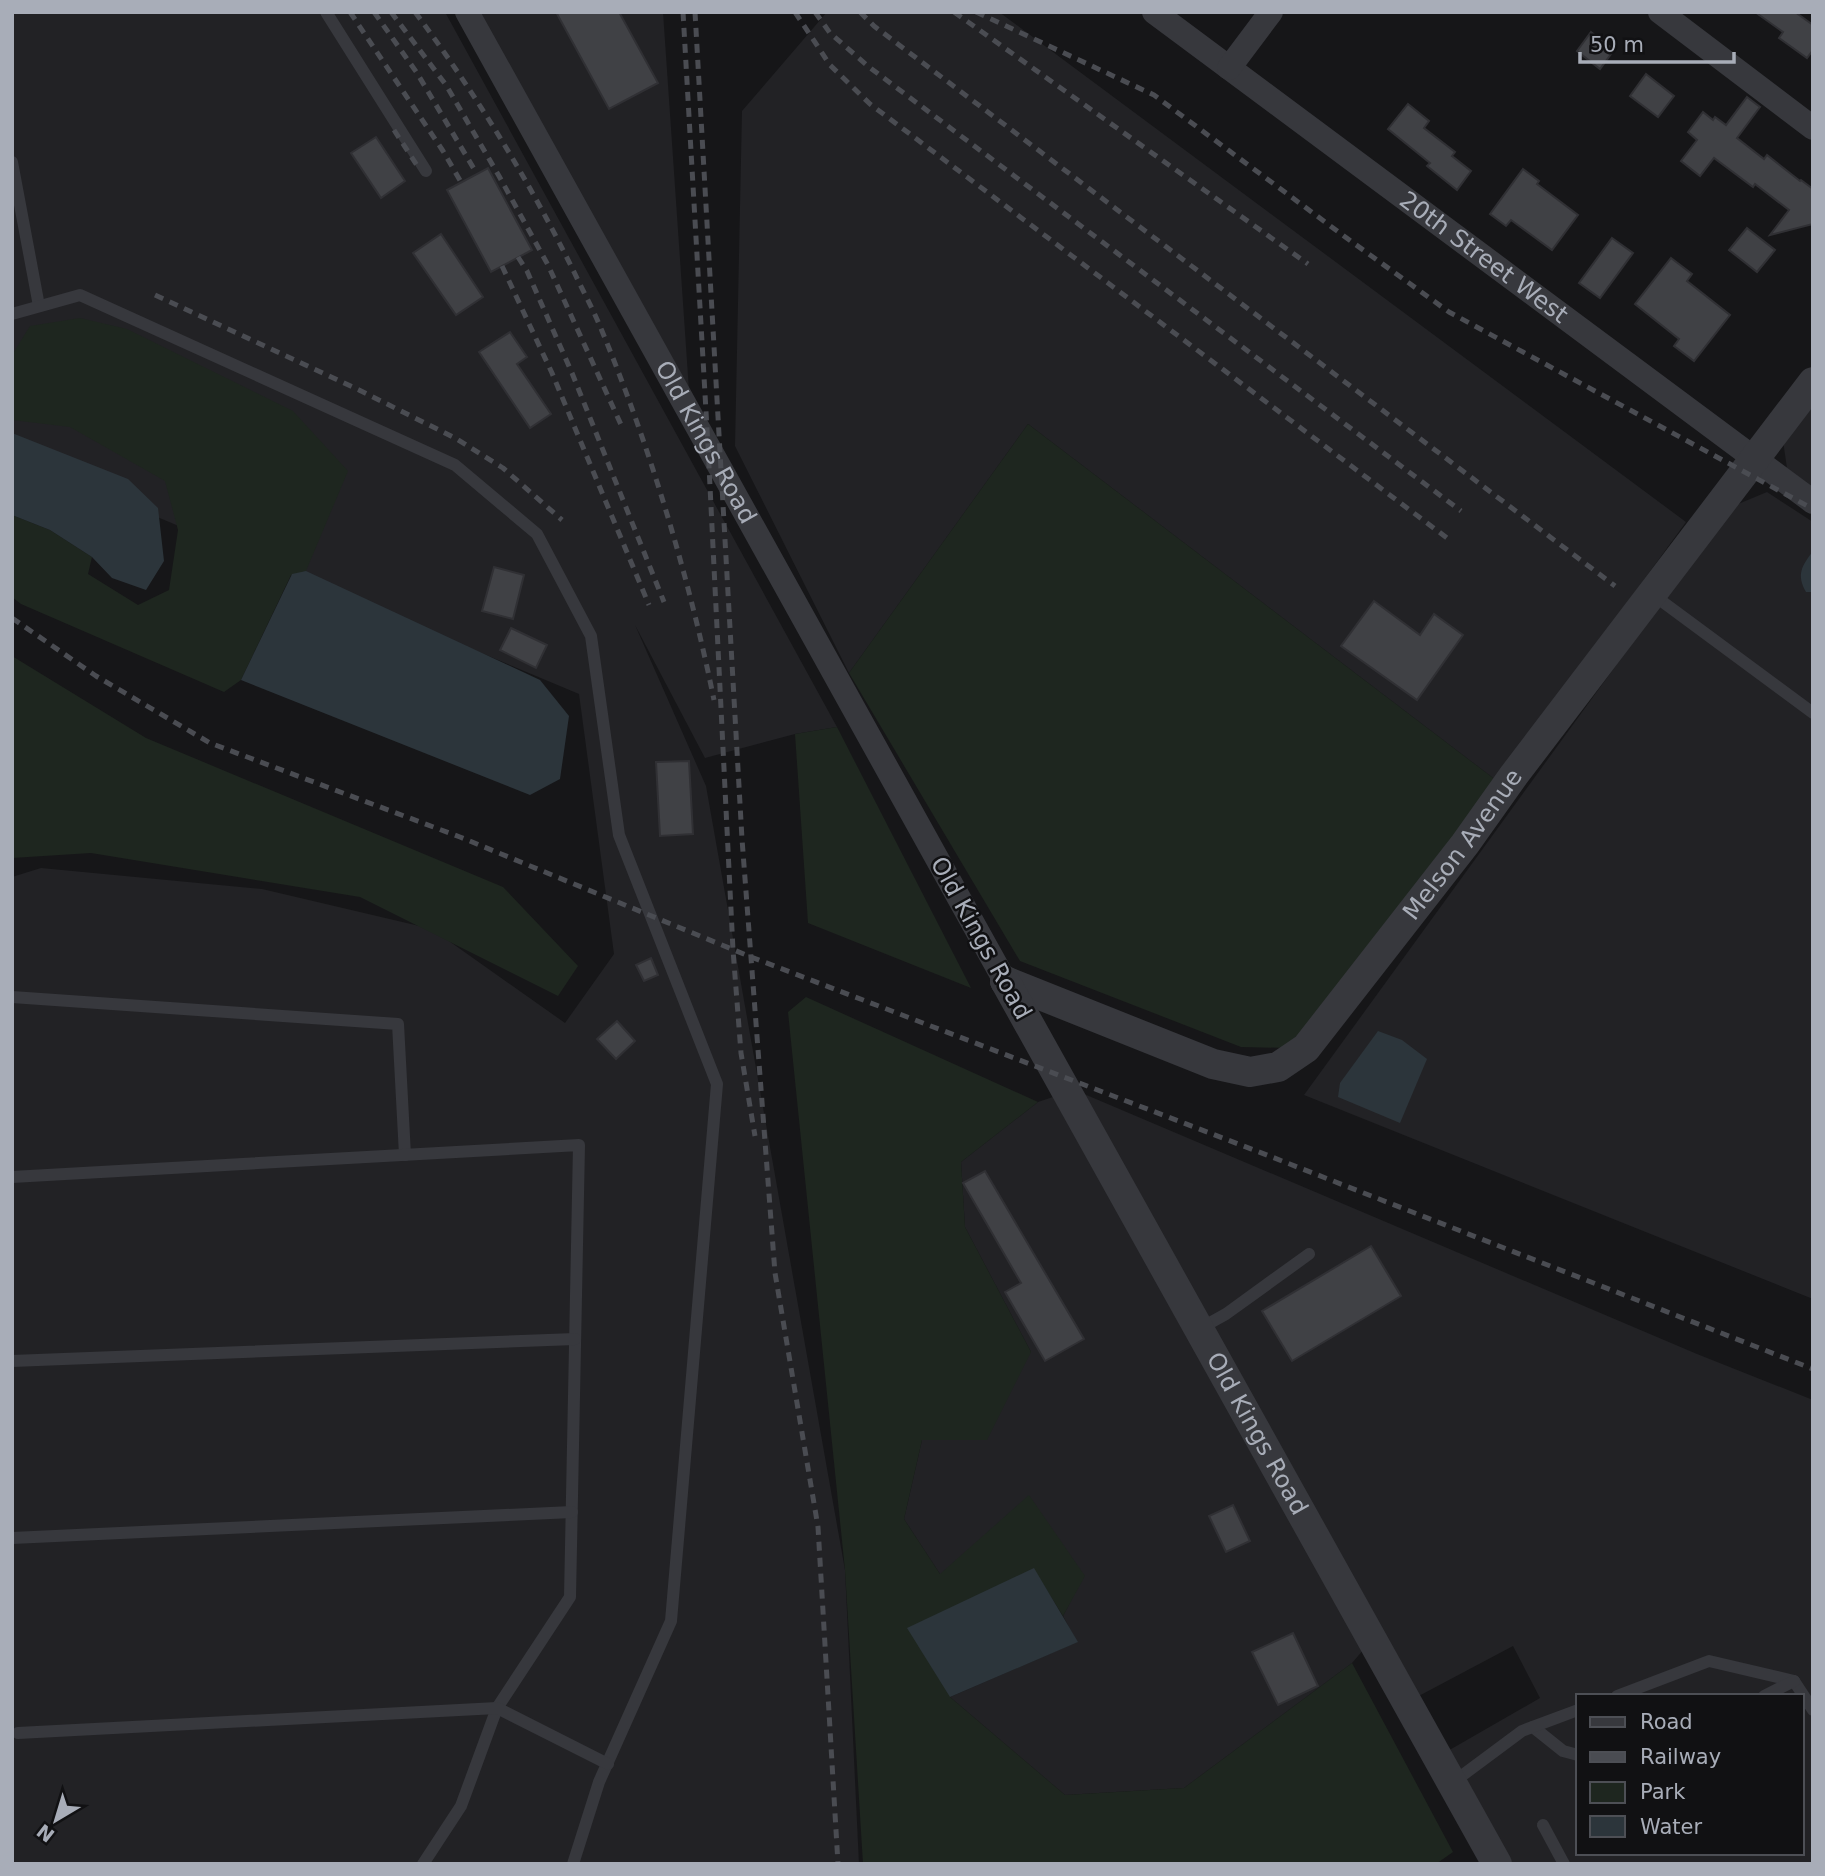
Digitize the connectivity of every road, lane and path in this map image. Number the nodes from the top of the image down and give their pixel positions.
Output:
1 (326, 12) edge
2 (467, 12) edge
3 (1154, 12) edge
4 (1272, 12) edge
5 (1660, 12) edge
6 (1229, 68) junction
7 (1813, 128) edge
8 (12, 162) edge
9 (426, 171) dead end
10 (39, 306) junction
11 (12, 314) edge
12 (1813, 382) edge
13 (1754, 460) junction
14 (1813, 502) edge
15 (1652, 594) junction
16 (1813, 713) edge
17 (1005, 981) junction
18 (12, 997) edge
19 (405, 1155) junction
20 (12, 1177) edge
21 (1310, 1254) dead end
22 (1198, 1330) junction
23 (575, 1339) junction
24 (12, 1361) edge
25 (572, 1512) junction
26 (12, 1538) edge
27 (1794, 1681) junction
28 (1622, 1694) edge
29 (1768, 1694) edge
30 (1803, 1694) edge
31 (497, 1708) junction
32 (1576, 1711) edge
33 (1533, 1727) junction
34 (18, 1733) dead end
35 (1576, 1754) edge
36 (608, 1764) junction
37 (1451, 1783) junction
38 (1543, 1825) dead end
39 (423, 1864) edge
40 (573, 1864) edge
41 (1497, 1864) edge
42 (1564, 1864) edge

1 - 9 lane
2 - 17 street, Old Kings Road
3 - 6 street, 20th Street West
4 - 6 street
5 - 7 street
6 - 13 street, 20th Street West
8 - 10 lane
10 - 11 lane
10 - 36 lane
12 - 13 street, Melson Avenue
13 - 14 street, 20th Street West
13 - 15 street, Melson Avenue
15 - 16 lane
15 - 17 street, Melson Avenue
17 - 22 street, Old Kings Road
18 - 19 lane
19 - 20 lane
19 - 23 lane
21 - 22 lane
22 - 37 street, Old Kings Road
23 - 24 lane
23 - 25 lane
25 - 26 lane
25 - 31 lane
27 - 28 lane
27 - 29 lane
27 - 30 lane
31 - 34 lane
31 - 36 lane
31 - 39 lane
32 - 33 lane
33 - 35 lane
33 - 37 lane
36 - 40 lane
37 - 41 street, Old Kings Road
38 - 42 lane

